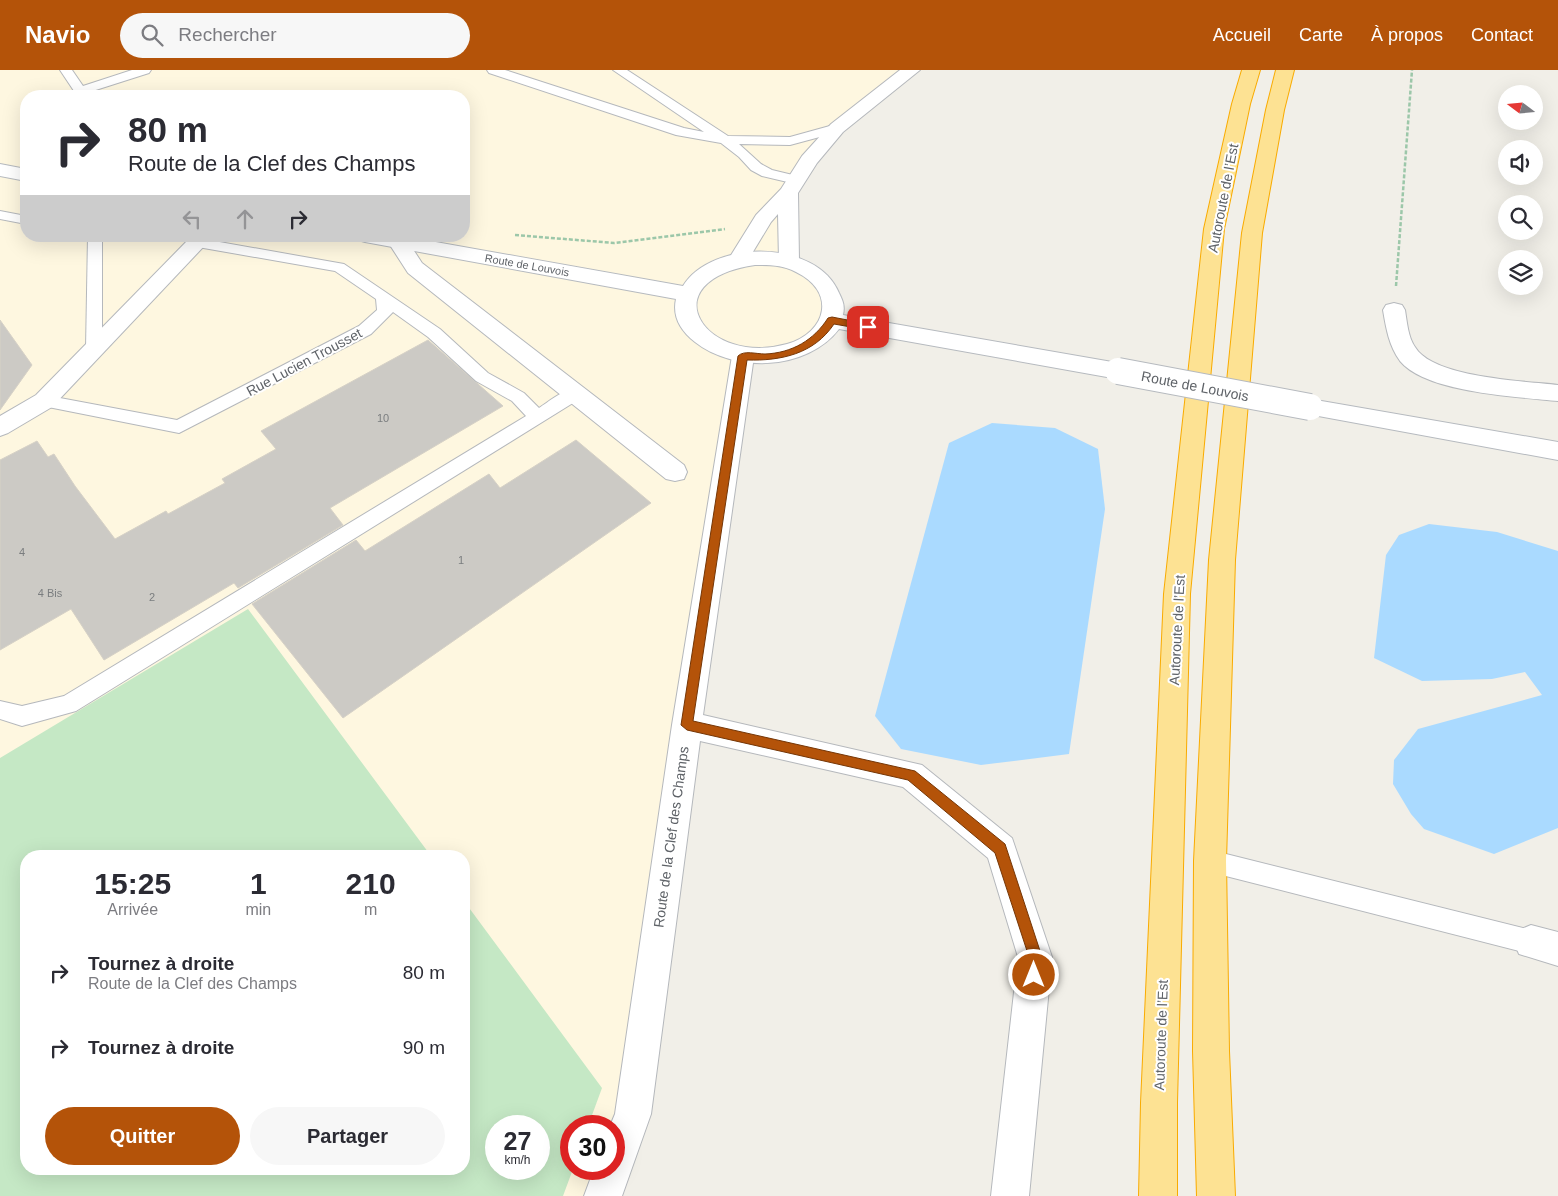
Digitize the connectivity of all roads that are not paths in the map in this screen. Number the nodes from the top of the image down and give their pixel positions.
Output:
1 (66, 70) edge
2 (146, 70) edge
3 (493, 70) edge
4 (618, 70) edge
5 (911, 70) edge
6 (1251, 70) edge
7 (1285, 70) edge
8 (79, 90) edge
9 (83, 90) edge
10 (837, 128) junction
11 (725, 140) junction
12 (0, 170) edge
13 (20, 174) edge
14 (792, 187) junction
15 (0, 215) edge
16 (20, 219) edge
17 (95, 242) edge
18 (193, 242) edge
19 (205, 242) edge
20 (398, 242) joint
21 (738, 260) junction
22 (789, 262) junction
23 (688, 294) junction
24 (383, 298) junction
25 (1394, 310) road end
26 (832, 320) junction
27 (94, 349) junction
28 (743, 356) junction
29 (575, 394) junction
30 (1558, 394) edge
31 (44, 401) junction
32 (537, 417) junction
33 (0, 428) edge
34 (1558, 450) edge
35 (675, 472) dead end
36 (0, 710) edge
37 (687, 725) junction
38 (1210, 861) junction
39 (1544, 945) edge
40 (625, 1138) edge
41 (609, 1180) edge
42 (603, 1196) edge
43 (1010, 1196) edge
44 (1158, 1196) edge
45 (1216, 1196) edge

1 - 8 lane
2 - 9 lane
3 - 11 lane
4 - 11 lane
5 - 10 street
6 - 44 highway, Autoroute de l’Est
7 - 38 highway
10 - 11 lane
10 - 14 street
11 - 14 lane
12 - 13 street
14 - 21 street
14 - 22 street
15 - 16 lane
17 - 27 lane
18 - 27 street
19 - 24 lane
20 - 23 street, Route de Louvois
20 - 29 street
21 - 22 street
21 - 23 street
22 - 26 street
23 - 28 street
24 - 31 lane, Rue Lucien Trousset
24 - 32 lane
25 - 30 street
26 - 28 street
26 - 34 street, Route de Louvois, bridge
27 - 31 street
28 - 37 street, Route de la Clef des Champs
29 - 32 lane
29 - 35 street
31 - 33 street
32 - 36 lane
37 - 40 street, Route de la Clef des Champs
37 - 43 street
38 - 39 lane
38 - 45 highway
41 - 42 street, Route de la Clef des Champs

